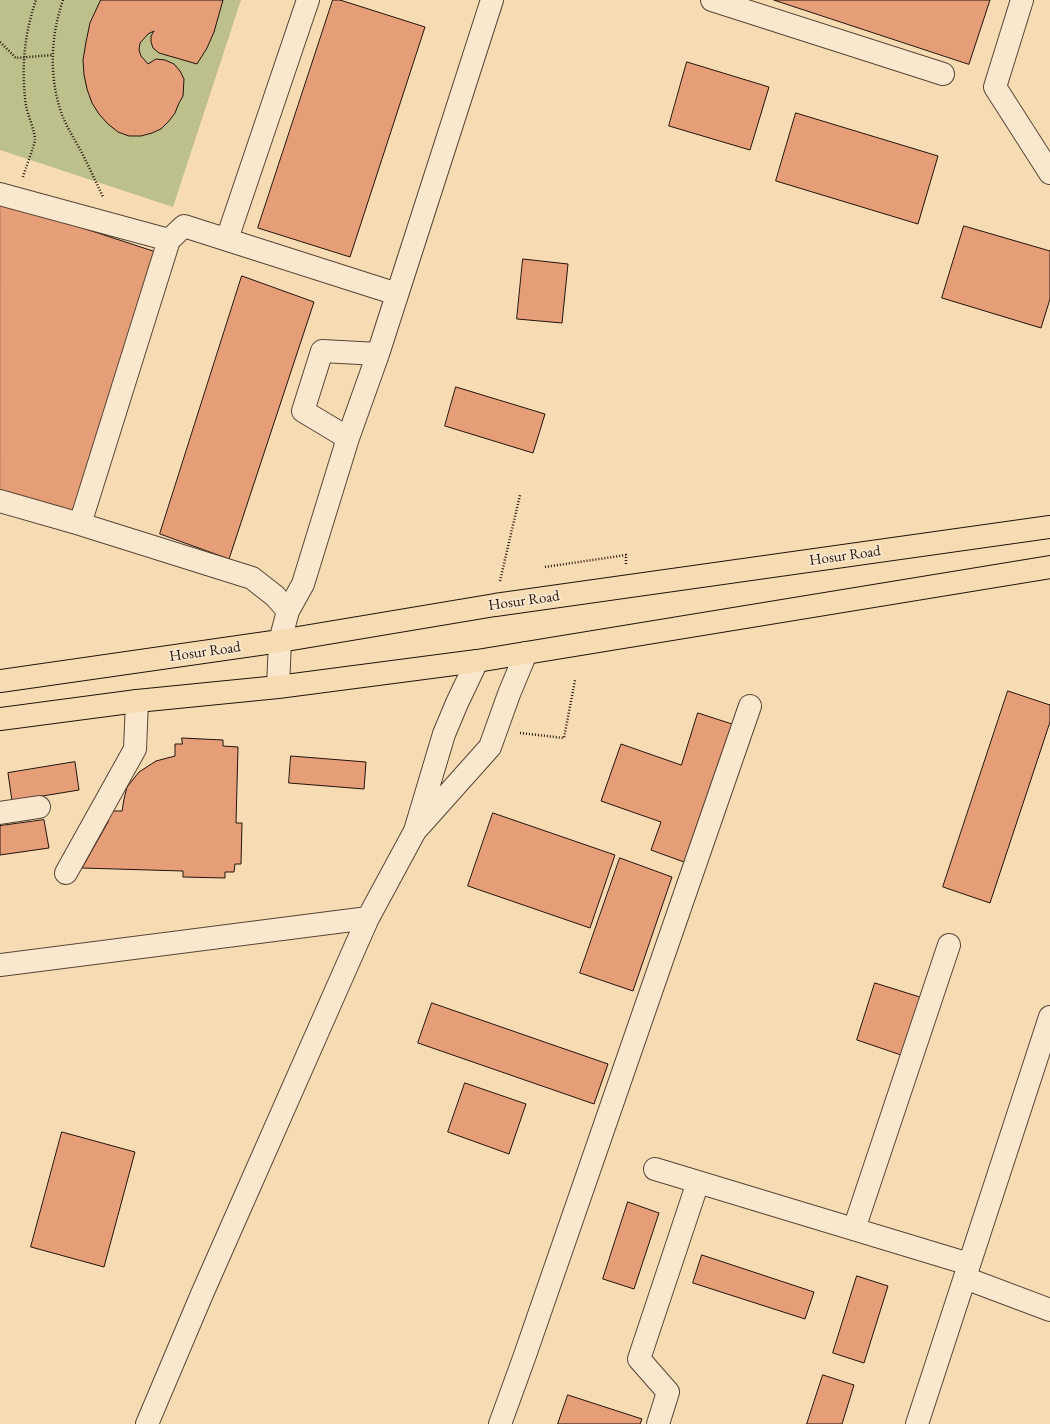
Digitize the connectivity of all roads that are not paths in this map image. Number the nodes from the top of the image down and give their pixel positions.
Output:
1 (308, 0) edge
2 (492, 0) edge
3 (712, 0) edge
4 (1022, 0) edge
5 (943, 74) dead end
6 (1050, 173) edge
7 (8, 196) edge
8 (227, 239) junction
9 (169, 240) junction
10 (398, 294) junction
11 (378, 354) junction
12 (348, 438) junction
13 (0, 501) edge
14 (80, 524) junction
15 (1050, 527) edge
16 (1050, 567) edge
17 (288, 611) junction
18 (280, 641) junction
19 (526, 654) junction
20 (477, 661) junction
21 (0, 681) edge
22 (278, 687) junction
23 (137, 701) junction
24 (750, 706) dead end
25 (0, 719) edge
26 (39, 807) dead end
27 (0, 813) edge
28 (415, 831) junction
29 (66, 873) dead end
30 (368, 918) junction
31 (949, 945) dead end
32 (0, 965) edge
33 (1050, 1017) edge
34 (655, 1169) dead end
35 (698, 1182) junction
36 (854, 1229) junction
37 (967, 1271) junction
38 (1050, 1310) edge
39 (147, 1424) edge
40 (500, 1424) edge
41 (658, 1424) edge
42 (917, 1424) edge

1 - 8 lane
2 - 10 lane
3 - 5 lane
4 - 6 lane
7 - 9 lane
8 - 9 lane
8 - 10 lane
9 - 14 lane
10 - 11 lane
11 - 12 lane
11 - 12 lane
12 - 17 lane
13 - 14 lane
14 - 17 lane
15 - 18 main road, Hosur Road
16 - 19 main road
17 - 18 lane
18 - 21 main road, Hosur Road
18 - 22 lane
19 - 20 main road
19 - 28 lane
20 - 22 main road
20 - 28 lane
22 - 23 main road
23 - 25 main road
23 - 29 lane
24 - 40 lane
26 - 27 lane
28 - 30 lane
30 - 32 lane
30 - 39 lane
31 - 36 lane
33 - 37 lane
34 - 35 lane
35 - 36 lane
35 - 41 lane
36 - 37 lane
37 - 38 lane
37 - 42 lane

